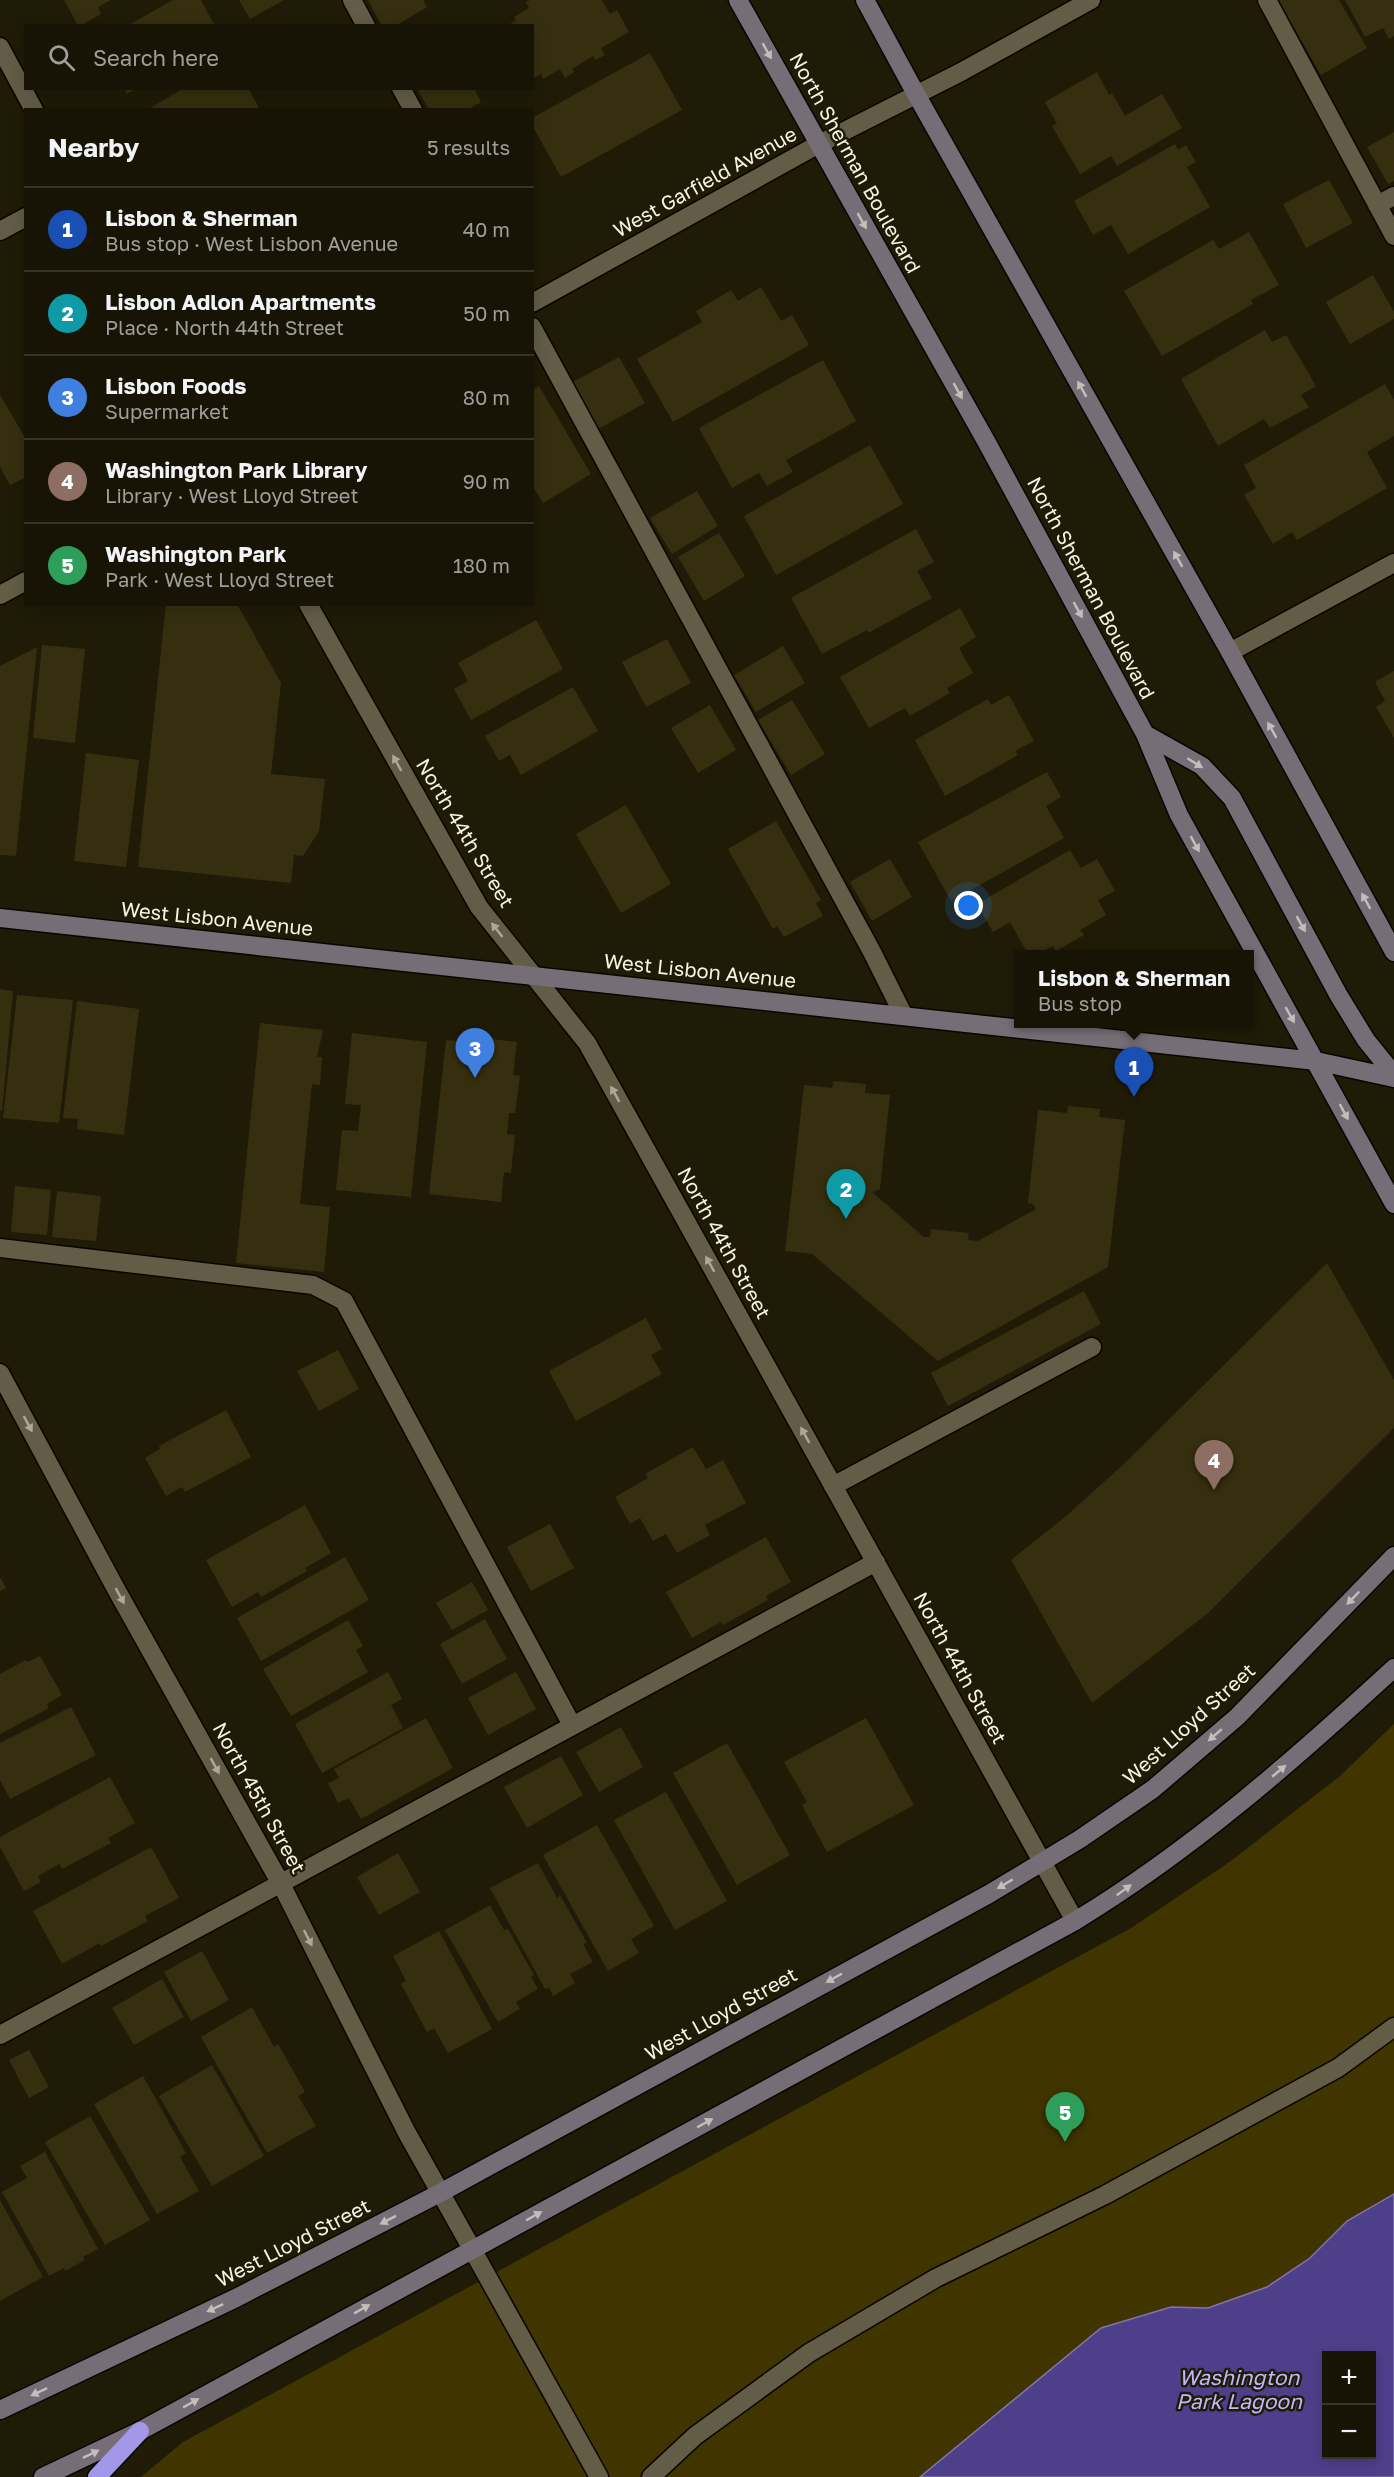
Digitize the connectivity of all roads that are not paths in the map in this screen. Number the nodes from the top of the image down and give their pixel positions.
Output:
1 (352, 0) edge
2 (738, 0) edge
3 (866, 0) edge
4 (1091, 0) edge
5 (1267, 0) edge
6 (365, 24) edge
7 (0, 47) edge
8 (402, 90) edge
9 (915, 94) junction
10 (33, 108) edge
11 (412, 108) edge
12 (819, 144) junction
13 (1394, 196) edge
14 (1377, 205) junction
15 (24, 218) edge
16 (0, 231) edge
17 (1394, 236) edge
18 (534, 302) edge
19 (534, 331) edge
20 (1394, 562) edge
21 (24, 582) edge
22 (0, 595) edge
23 (309, 606) edge
24 (1230, 652) junction
25 (1145, 734) junction
26 (0, 918) edge
27 (1394, 952) edge
28 (533, 976) junction
29 (904, 1016) junction
30 (1014, 1028) edge
31 (1016, 1028) edge
32 (1316, 1060) junction
33 (1394, 1077) edge
34 (1394, 1204) edge
35 (0, 1248) edge
36 (1092, 1347) dead end
37 (0, 1373) edge
38 (833, 1486) junction
39 (1394, 1556) edge
40 (876, 1562) junction
41 (1394, 1668) edge
42 (572, 1725) junction
43 (1041, 1862) junction
44 (281, 1884) junction
45 (1075, 1921) junction
46 (1394, 2027) edge
47 (0, 2035) edge
48 (441, 2193) junction
49 (472, 2249) junction
50 (0, 2410) edge
51 (140, 2431) junction
52 (43, 2477) edge
53 (97, 2477) edge
54 (599, 2477) edge
55 (651, 2477) edge

1 - 6 street
2 -> 12 main road, North Sherman Boulevard
3 - 9 main road
4 - 9 street, West Garfield Avenue
5 - 14 street
7 - 10 street
8 - 11 street
9 - 12 street, West Garfield Avenue
24 -> 9 main road
12 - 18 street, West Garfield Avenue
12 -> 25 main road, North Sherman Boulevard
13 - 14 street
14 - 17 street
15 - 16 street
19 - 29 street
20 - 24 street
21 - 22 street
28 -> 23 street, North 44th Street
27 -> 24 main road
25 -> 32 main road, North Sherman Boulevard
25 -> 33 main road
26 - 28 main road, West Lisbon Avenue
28 - 29 main road, West Lisbon Avenue
38 -> 28 street, North 44th Street
29 - 30 main road, West Lisbon Avenue
31 - 32 main road, West Lisbon Avenue
32 - 33 main road, West Lisbon Avenue
32 -> 34 main road, North Sherman Boulevard
35 - 42 street
36 - 38 street
37 -> 44 street, North 45th Street
38 - 40 street, North 44th Street
39 -> 43 main road, West Lloyd Street
40 - 42 street
40 - 43 street, North 44th Street
45 -> 41 main road
42 - 44 street
43 - 45 street, North 44th Street
43 -> 48 main road, West Lloyd Street
44 - 47 street
44 -> 48 street, North 45th Street
49 -> 45 main road
46 - 55 street
48 - 49 street, North 45th Street
48 -> 50 main road, West Lloyd Street
51 -> 49 main road
49 - 54 street, North 45th Street
52 -> 51 main road
51 - 53 highway

